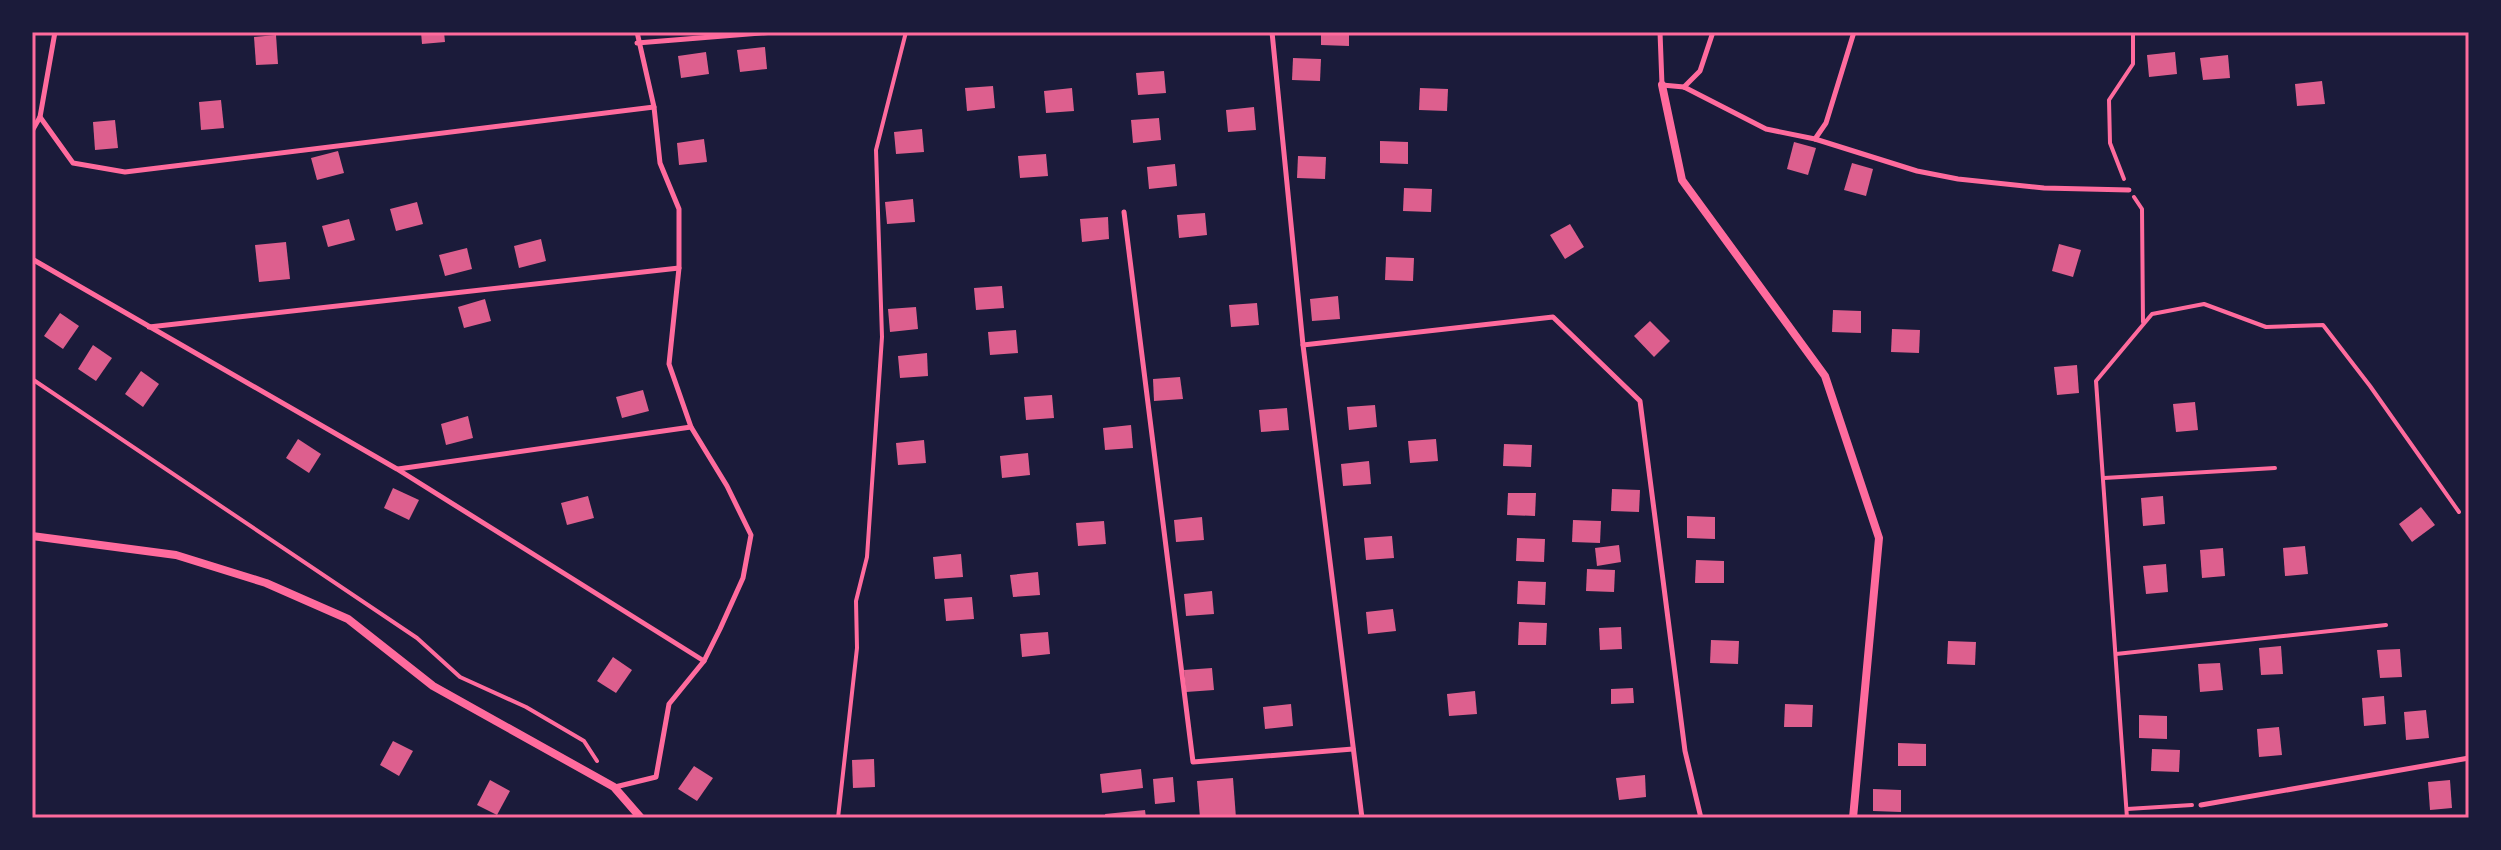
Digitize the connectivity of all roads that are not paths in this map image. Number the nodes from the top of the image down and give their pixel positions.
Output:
1 (55, 32) edge
2 (637, 32) edge
3 (774, 32) edge
4 (1272, 32) edge
5 (1660, 32) edge
6 (1713, 32) edge
7 (1854, 32) edge
8 (637, 43) junction
9 (1662, 85) junction
10 (1684, 87) junction
11 (654, 107) junction
12 (40, 117) junction
13 (32, 131) edge
14 (1815, 139) junction
15 (2129, 190) road end
16 (1124, 212) dead end
17 (32, 259) edge
18 (679, 268) junction
19 (148, 327) junction
20 (1303, 345) junction
21 (691, 427) junction
22 (397, 469) junction
23 (32, 536) edge
24 (704, 661) junction
25 (1353, 749) junction
26 (2469, 758) edge
27 (614, 787) junction
28 (2201, 805) road end
29 (641, 818) edge
30 (1362, 818) edge
31 (1701, 818) edge
32 (1853, 818) edge

1 - 12 lane
2 - 8 lane
3 - 8 lane
4 - 20 lane
5 - 9 lane
6 - 10 lane
7 - 14 lane
8 - 11 lane
9 - 10 lane
9 - 32 street
10 - 14 lane
11 - 12 lane
11 - 18 lane
12 - 13 lane
14 - 15 lane
16 - 25 lane
17 - 19 lane
18 - 19 lane
18 - 21 lane
19 - 22 lane
20 - 25 lane
20 - 31 lane
21 - 22 lane
21 - 24 lane
22 - 24 lane
23 - 27 street
24 - 27 lane
25 - 30 lane
26 - 28 lane
27 - 29 street

